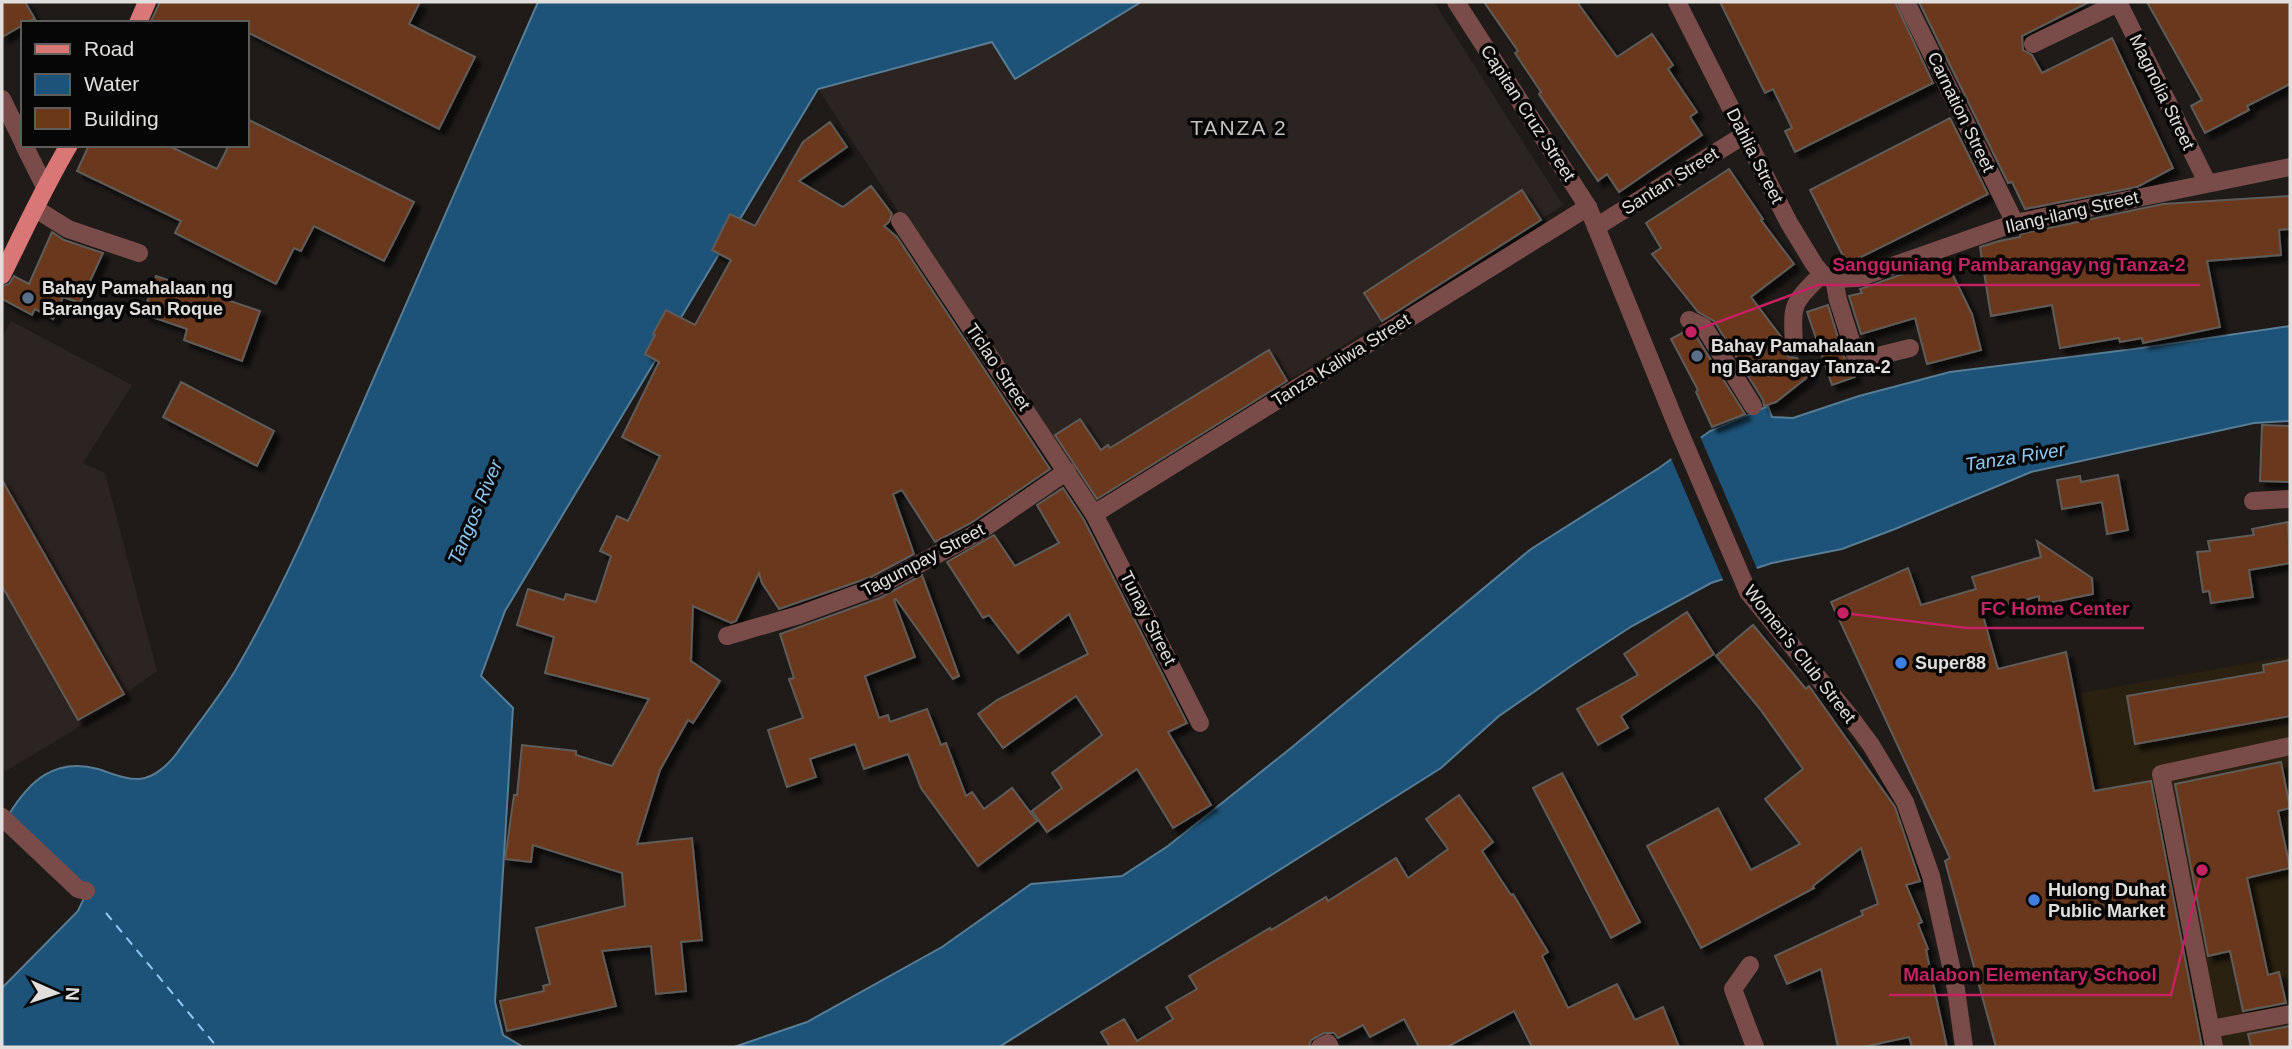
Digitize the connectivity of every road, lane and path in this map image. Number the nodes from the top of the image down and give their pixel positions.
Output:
1 (147, 2) edge
2 (1456, 2) edge
3 (1677, 2) edge
4 (1906, 2) edge
5 (2118, 2) edge
6 (139, 21) edge
7 (2033, 44) dead end
8 (2, 101) edge
9 (1744, 135) junction
10 (21, 140) edge
11 (24, 147) edge
12 (68, 147) edge
13 (2290, 167) edge
14 (2207, 182) junction
15 (44, 187) junction
16 (1588, 206) junction
17 (36, 209) junction
18 (900, 221) dead end
19 (2015, 223) junction
20 (1597, 227) junction
21 (139, 253) dead end
22 (2, 275) edge
23 (1828, 276) junction
24 (1689, 320) dead end
25 (1794, 347) dead end
26 (1910, 348) dead end
27 (1753, 406) dead end
28 (1066, 471) junction
29 (2290, 499) edge
30 (2253, 501) dead end
31 (1094, 514) junction
32 (727, 636) dead end
33 (1200, 723) dead end
34 (2290, 746) edge
35 (2, 817) edge
36 (86, 891) dead end
37 (1750, 965) dead end
38 (2290, 1014) edge
39 (2213, 1038) edge
40 (1320, 1047) edge
41 (1330, 1047) edge
42 (1755, 1047) edge
43 (1964, 1047) edge

1 - 6 main road
2 - 16 street, Capitan Cruz Street
3 - 9 street, Dahlia Street
4 - 19 street, Carnation Street
5 - 7 street
5 - 14 street, Magnolia Street
8 - 10 street
9 - 20 street, Santan Street
9 - 23 street, Dahlia Street
11 - 15 street
12 - 15 main road
13 - 14 street, Ilang-ilang Street
14 - 19 street, Ilang-ilang Street
15 - 17 main road
16 - 20 street, Capitan Cruz Street
16 - 31 street, Tanza Kaliwa Street
17 - 21 street
17 - 22 main road
18 - 28 street, Ticlao Street
19 - 23 street, Ilang-ilang Street
20 - 43 street, Women's Club Street
23 - 25 street
23 - 26 street
24 - 27 street
28 - 31 street, Ticlao Street
28 - 32 street, Tagumpay Street
29 - 30 street
31 - 33 street, Tunay Street
34 - 39 street
35 - 36 street
37 - 42 street
38 - 39 street
40 - 41 street

